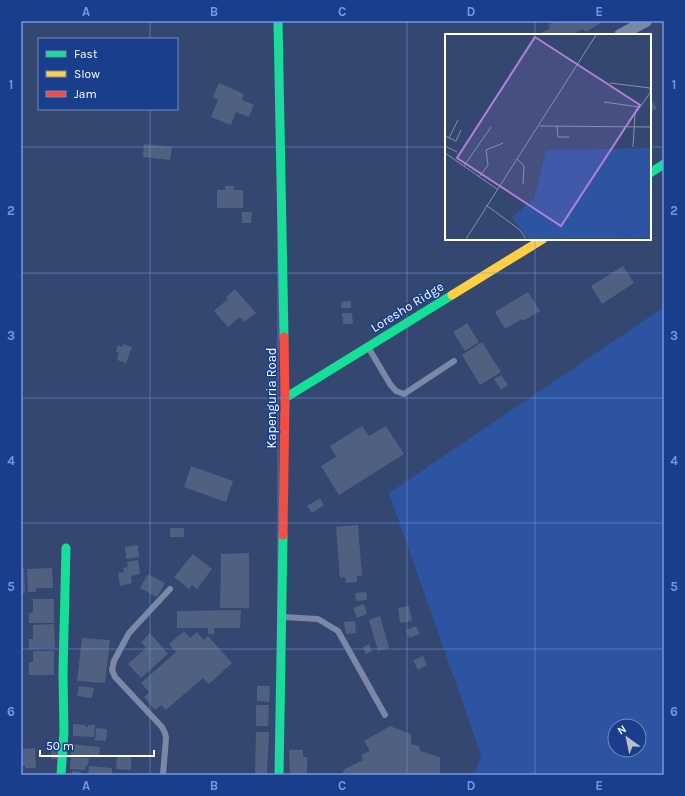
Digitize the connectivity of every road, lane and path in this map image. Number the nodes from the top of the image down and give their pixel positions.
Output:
1 (278, 21) edge
2 (646, 21) edge
3 (622, 34) edge
4 (664, 164) edge
5 (651, 172) edge
6 (541, 240) edge
7 (368, 347) junction
8 (454, 361) dead end
9 (285, 398) junction
10 (66, 548) dead end
11 (170, 588) dead end
12 (281, 617) junction
13 (385, 715) dead end
14 (61, 775) edge
15 (162, 775) edge
16 (280, 775) edge

1 - 9 street, Kapenguria Road
2 - 3 street
4 - 5 street
6 - 7 street, Loresho Ridge
7 - 8 lane
7 - 9 street, Loresho Ridge
9 - 12 street, Kapenguria Road
10 - 14 street
11 - 15 lane
12 - 13 lane
12 - 16 street, Kapenguria Road

